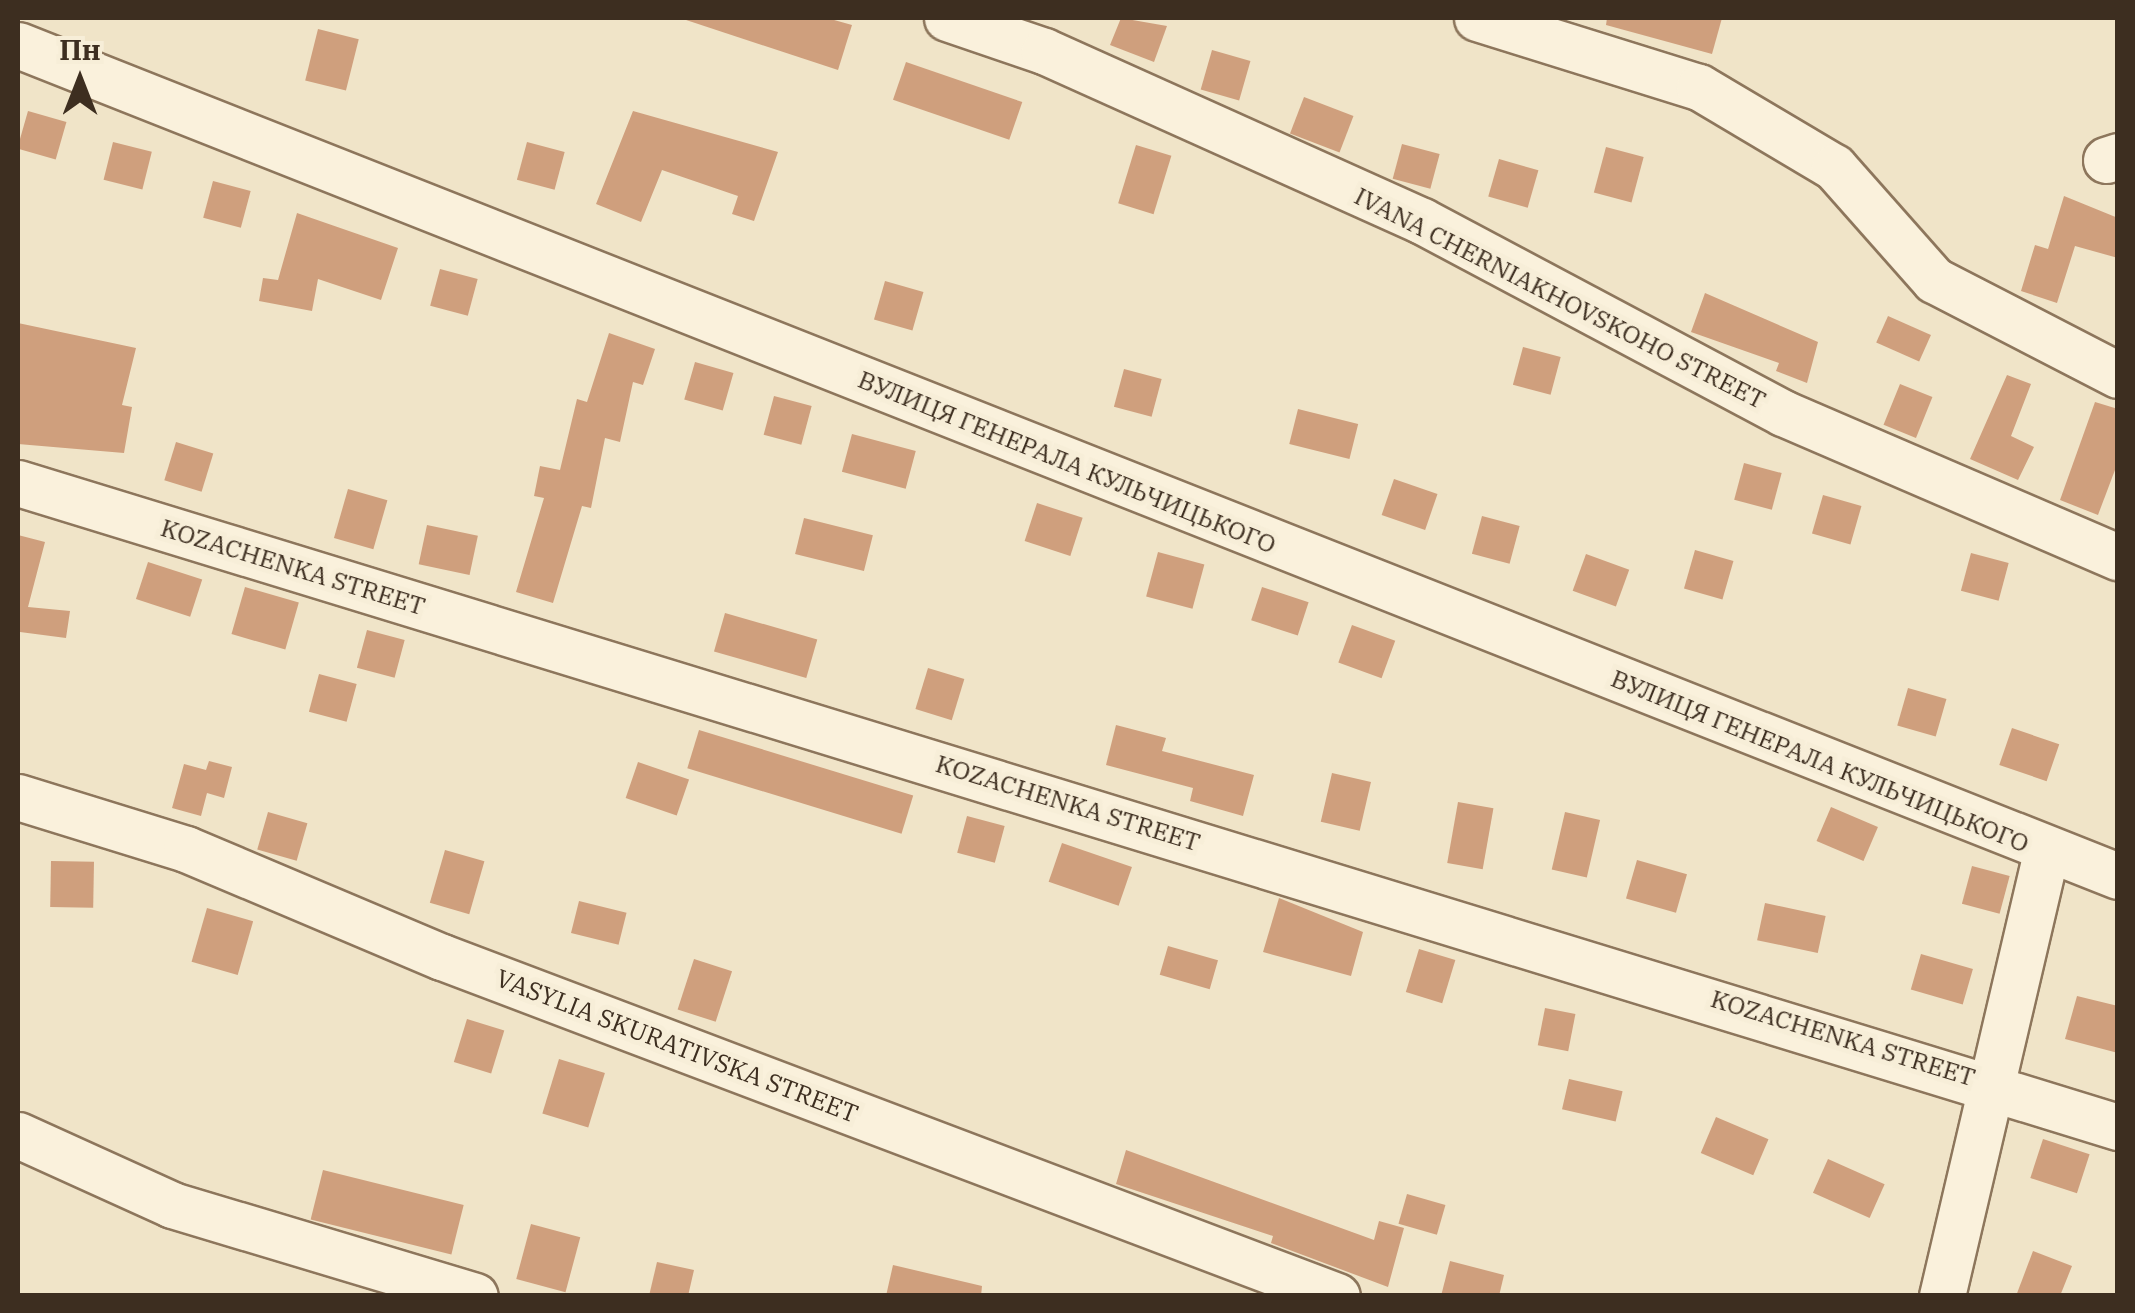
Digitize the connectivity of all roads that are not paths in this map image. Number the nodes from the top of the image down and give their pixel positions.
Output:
1 (947, 18) edge
2 (1477, 18) edge
3 (1047, 34) edge
4 (18, 46) edge
5 (2118, 375) edge
6 (18, 483) edge
7 (2118, 556) edge
8 (18, 798) edge
9 (2046, 851) junction
10 (2118, 876) edge
11 (1987, 1082) junction
12 (2118, 1128) edge
13 (18, 1136) edge
14 (476, 1296) edge
15 (1337, 1296) edge
16 (1942, 1296) edge

1 - 3 street, IVANA CHERNIAKHOVSKOHO STREET
2 - 5 street
3 - 7 street, IVANA CHERNIAKHOVSKOHO STREET
4 - 9 street, ВУЛИЦЯ ГЕНЕРАЛА КУЛЬЧИЦЬКОГО
6 - 11 street, KOZACHENKA STREET
8 - 15 street, VASYLIA SKURATIVSKA STREET
9 - 10 street, ВУЛИЦЯ ГЕНЕРАЛА КУЛЬЧИЦЬКОГО
9 - 11 street
11 - 12 street, KOZACHENKA STREET
11 - 16 street
13 - 14 street

